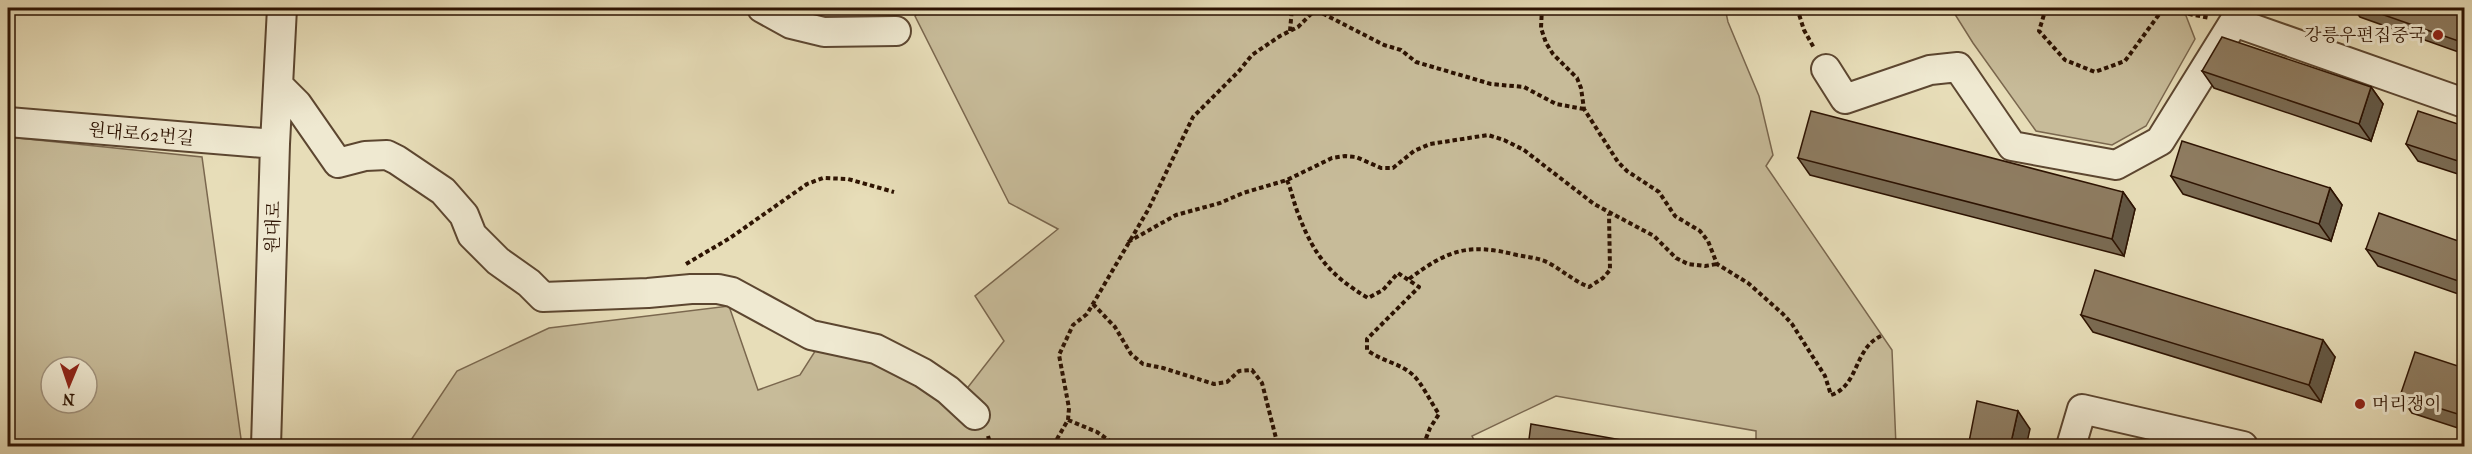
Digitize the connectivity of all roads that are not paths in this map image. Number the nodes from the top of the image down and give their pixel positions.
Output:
1 (282, 8) edge
2 (762, 8) edge
3 (896, 31) dead end
4 (1826, 69) road end
5 (279, 86) junction
6 (2464, 103) edge
7 (8, 122) edge
8 (275, 144) junction
9 (975, 415) dead end
10 (266, 447) edge
11 (2071, 447) edge
12 (2243, 447) edge

1 - 5 street, 원대로
2 - 3 street
4 - 6 street
5 - 8 street, 원대로
5 - 9 street
7 - 8 street, 원대로62번길
8 - 10 street, 원대로
11 - 12 street

